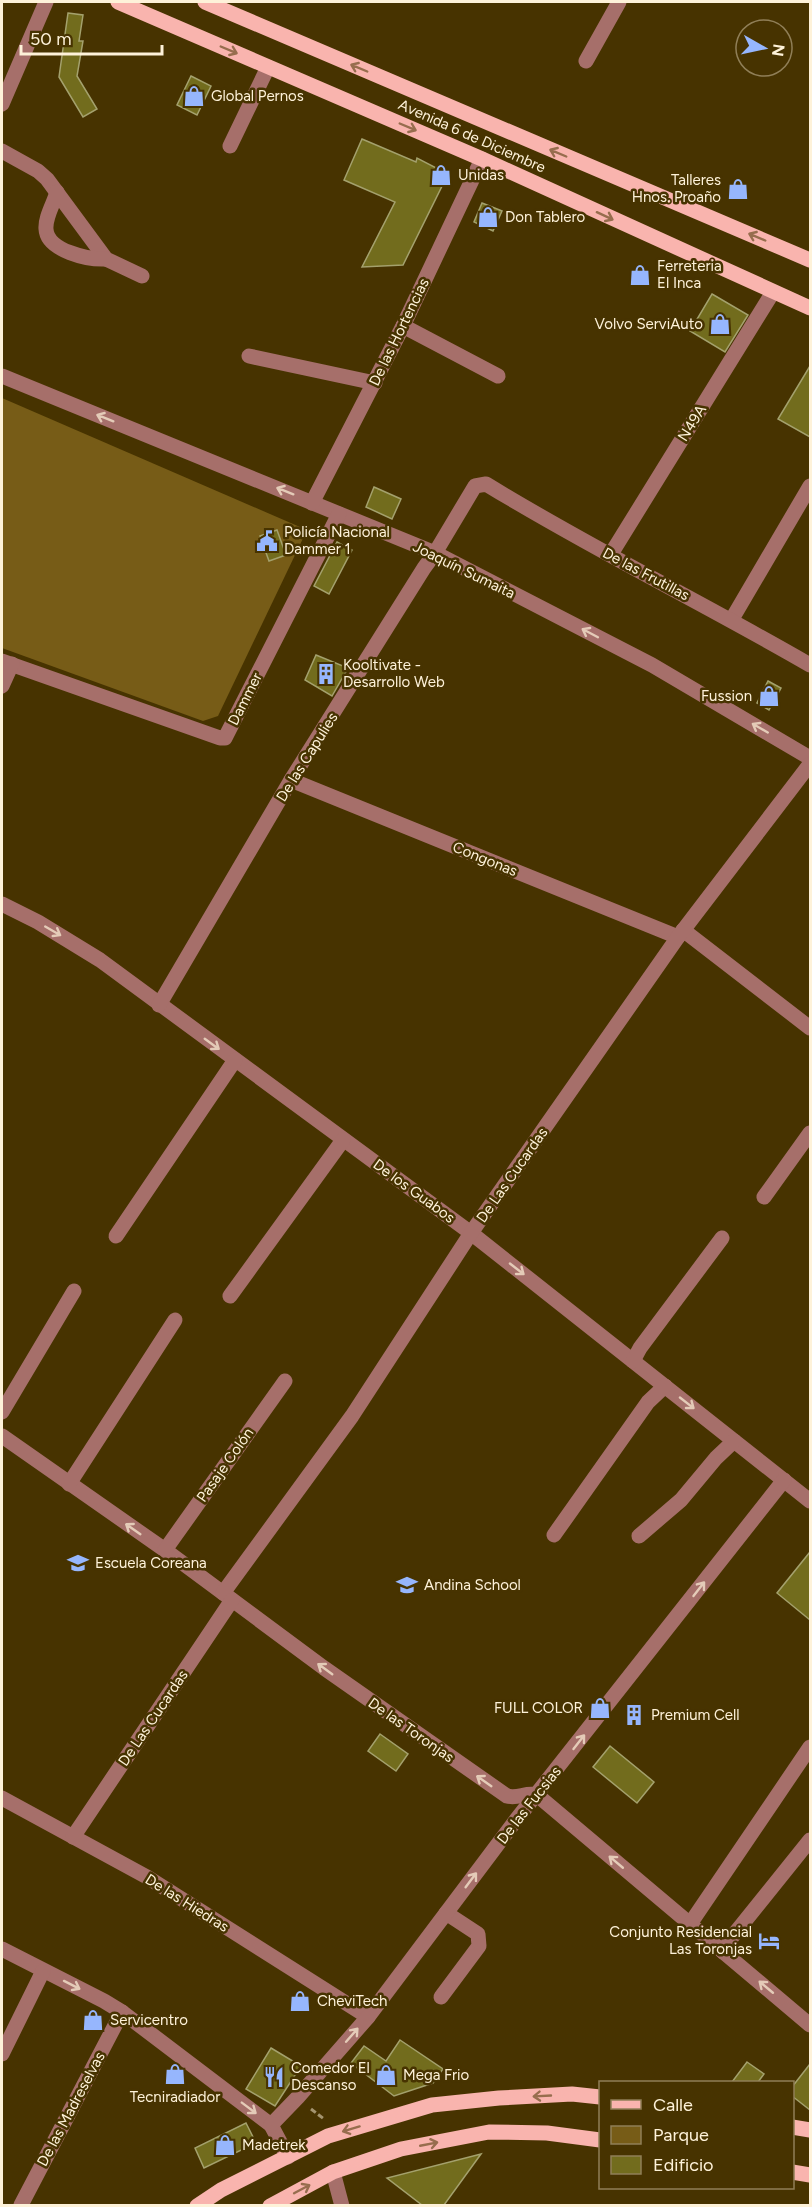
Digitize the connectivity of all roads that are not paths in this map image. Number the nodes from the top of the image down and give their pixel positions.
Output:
1 (46, 2) edge
2 (117, 2) edge
3 (205, 2) edge
4 (619, 2) edge
5 (586, 61) dead end
6 (268, 67) junction
7 (2, 104) edge
8 (230, 146) dead end
9 (2, 151) edge
10 (482, 159) junction
11 (57, 192) junction
12 (106, 259) junction
13 (810, 261) edge
14 (142, 276) dead end
15 (773, 292) junction
16 (810, 308) edge
17 (403, 326) junction
18 (249, 356) dead end
19 (2, 376) edge
20 (498, 376) dead end
21 (375, 383) junction
22 (481, 484) joint
23 (810, 486) edge
24 (312, 502) junction
25 (339, 514) junction
26 (435, 553) junction
27 (611, 554) junction
28 (732, 619) junction
29 (7, 662) edge
30 (810, 665) edge
31 (2, 686) edge
32 (810, 758) edge
33 (810, 764) edge
34 (291, 780) junction
35 (2, 904) edge
36 (680, 934) junction
37 (159, 1005) junction
38 (810, 1028) edge
39 (236, 1060) junction
40 (810, 1133) edge
41 (343, 1140) junction
42 (764, 1197) dead end
43 (471, 1233) junction
44 (116, 1236) dead end
45 (722, 1238) dead end
46 (74, 1291) dead end
47 (230, 1296) dead end
48 (175, 1320) dead end
49 (633, 1360) junction
50 (285, 1381) dead end
51 (665, 1386) junction
52 (2, 1412) edge
53 (2, 1436) edge
54 (734, 1441) junction
55 (784, 1480) junction
56 (69, 1484) junction
57 (810, 1501) edge
58 (554, 1535) dead end
59 (639, 1536) dead end
60 (165, 1550) junction
61 (228, 1596) junction
62 (810, 1747) edge
63 (537, 1795) junction
64 (2, 1798) edge
65 (74, 1837) junction
66 (810, 1840) edge
67 (447, 1913) junction
68 (690, 1924) junction
69 (2, 1949) edge
70 (723, 1952) junction
71 (43, 1971) junction
72 (441, 1997) dead end
73 (122, 2012) junction
74 (368, 2017) junction
75 (810, 2025) edge
76 (2, 2054) edge
77 (599, 2097) edge
78 (271, 2125) junction
79 (794, 2127) edge
80 (810, 2130) edge
81 (599, 2140) edge
82 (288, 2157) junction
83 (333, 2172) junction
84 (794, 2172) edge
85 (810, 2175) edge
86 (21, 2205) edge
87 (196, 2205) edge
88 (270, 2205) edge
89 (342, 2205) edge

1 - 7 street
2 -> 6 main road, Avenida 6 de Diciembre
13 -> 3 main road, Avenida 6 de Diciembre
4 - 5 street
6 - 8 street
6 -> 10 main road, Avenida 6 de Diciembre
9 - 11 street
10 -> 15 main road, Avenida 6 de Diciembre
10 - 17 street, De las Hortencias
11 - 12 street
11 - 12 street
12 - 14 street
15 - 16 main road, Avenida 6 de Diciembre
15 - 27 street, N49A
17 - 20 street
17 - 21 street, De las Hortencias
18 - 21 street
24 -> 19 street, Joaquín Sumaita
21 - 24 street, De las Hortencias
22 - 26 street, De las Capulies
22 - 27 street, De las Frutillas
23 - 28 street
24 - 25 street, Joaquín Sumaita
25 - 26 street, Joaquín Sumaita
25 - 29 street, Dammer
32 -> 26 street, Joaquín Sumaita
26 - 34 street, De las Capulies
27 - 28 street, De las Frutillas
28 - 30 street, De las Frutillas
29 - 31 street
33 - 36 street, De Las Cucardas
34 - 36 street, Congonas
34 - 37 street, De las Capulies
35 -> 37 street, De los Guabos
36 - 38 street, Congonas
36 - 43 street, De Las Cucardas
37 -> 39 street, De los Guabos
39 - 41 street, De los Guabos
39 - 44 street
40 - 42 street
41 - 43 street, De los Guabos
41 - 47 street
43 -> 49 street, De los Guabos
43 - 61 street, De Las Cucardas
45 - 49 street
46 - 52 street
48 - 56 street
49 - 51 street, De los Guabos
50 - 60 street, Pasaje Colón
51 -> 54 street, De los Guabos
51 - 58 street
53 - 56 street, De las Toronjas
54 - 55 street, De los Guabos
54 - 59 street
55 - 57 street, De los Guabos
63 -> 55 street, De las Fucsias
60 -> 56 street, De las Toronjas
60 - 61 street, De las Toronjas
63 -> 61 street, De las Toronjas
61 - 65 street, De Las Cucardas
62 - 68 street
67 -> 63 street, De las Fucsias
68 -> 63 street
64 - 65 street, De las Hiedras
65 - 74 street, De las Hiedras
66 - 70 street
67 - 72 street
67 - 74 street, De las Fucsias
68 - 70 street
69 - 71 street
75 -> 70 street
71 -> 73 street
71 - 76 street
73 -> 78 street
73 - 86 street, De las Madreselvas
78 -> 74 street, De las Fucsias
77 -> 82 main road
78 - 82 street
79 - 80 main road
83 -> 81 main road
82 - 87 main road
88 -> 83 main road
83 - 89 street
84 - 85 main road

